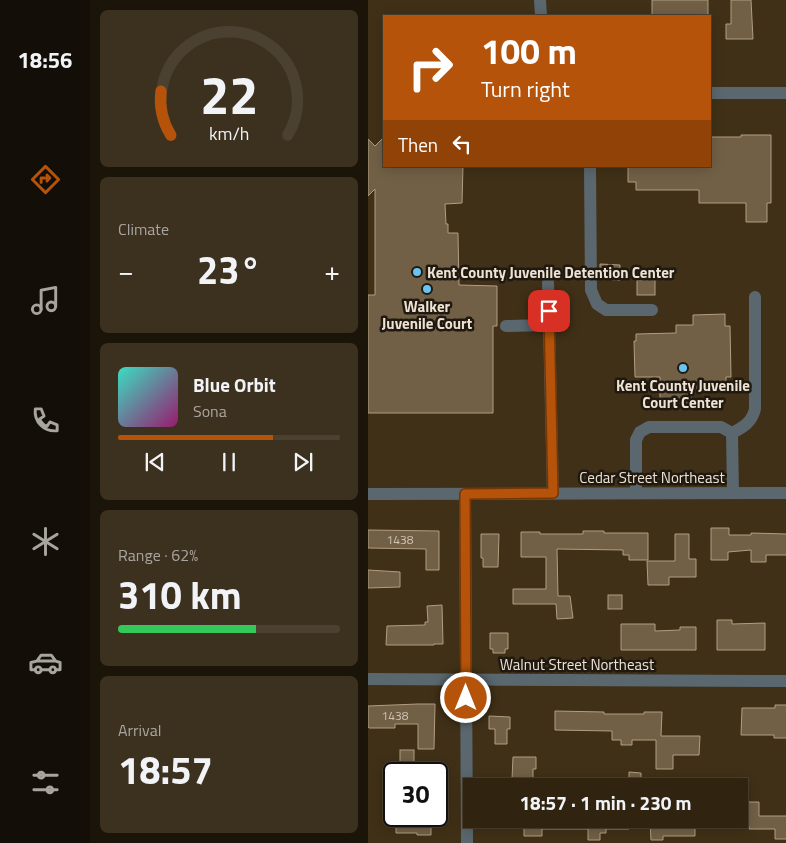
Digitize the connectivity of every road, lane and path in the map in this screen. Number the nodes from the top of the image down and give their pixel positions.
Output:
1 (540, 0) edge
2 (541, 15) edge
3 (711, 93) edge
4 (786, 93) edge
5 (590, 167) edge
6 (548, 283) dead end
7 (755, 297) dead end
8 (652, 310) dead end
9 (549, 325) junction
10 (506, 326) dead end
11 (732, 433) junction
12 (553, 493) junction
13 (636, 493) junction
14 (733, 493) junction
15 (786, 493) edge
16 (368, 494) edge
17 (465, 494) junction
18 (368, 679) edge
19 (466, 680) junction
20 (786, 681) edge
21 (467, 843) edge

1 - 2 street
3 - 4 street
5 - 8 street
6 - 9 street
7 - 11 street
9 - 10 street
9 - 12 street
11 - 13 street
11 - 14 street
12 - 13 street, Cedar Street Northeast
12 - 17 street, Cedar Street Northeast
13 - 14 street, Cedar Street Northeast
14 - 15 street, Cedar Street Northeast
16 - 17 street, Cedar Street Northeast
17 - 19 street
18 - 19 street, Walnut Street Northeast
19 - 20 street, Walnut Street Northeast
19 - 21 street

